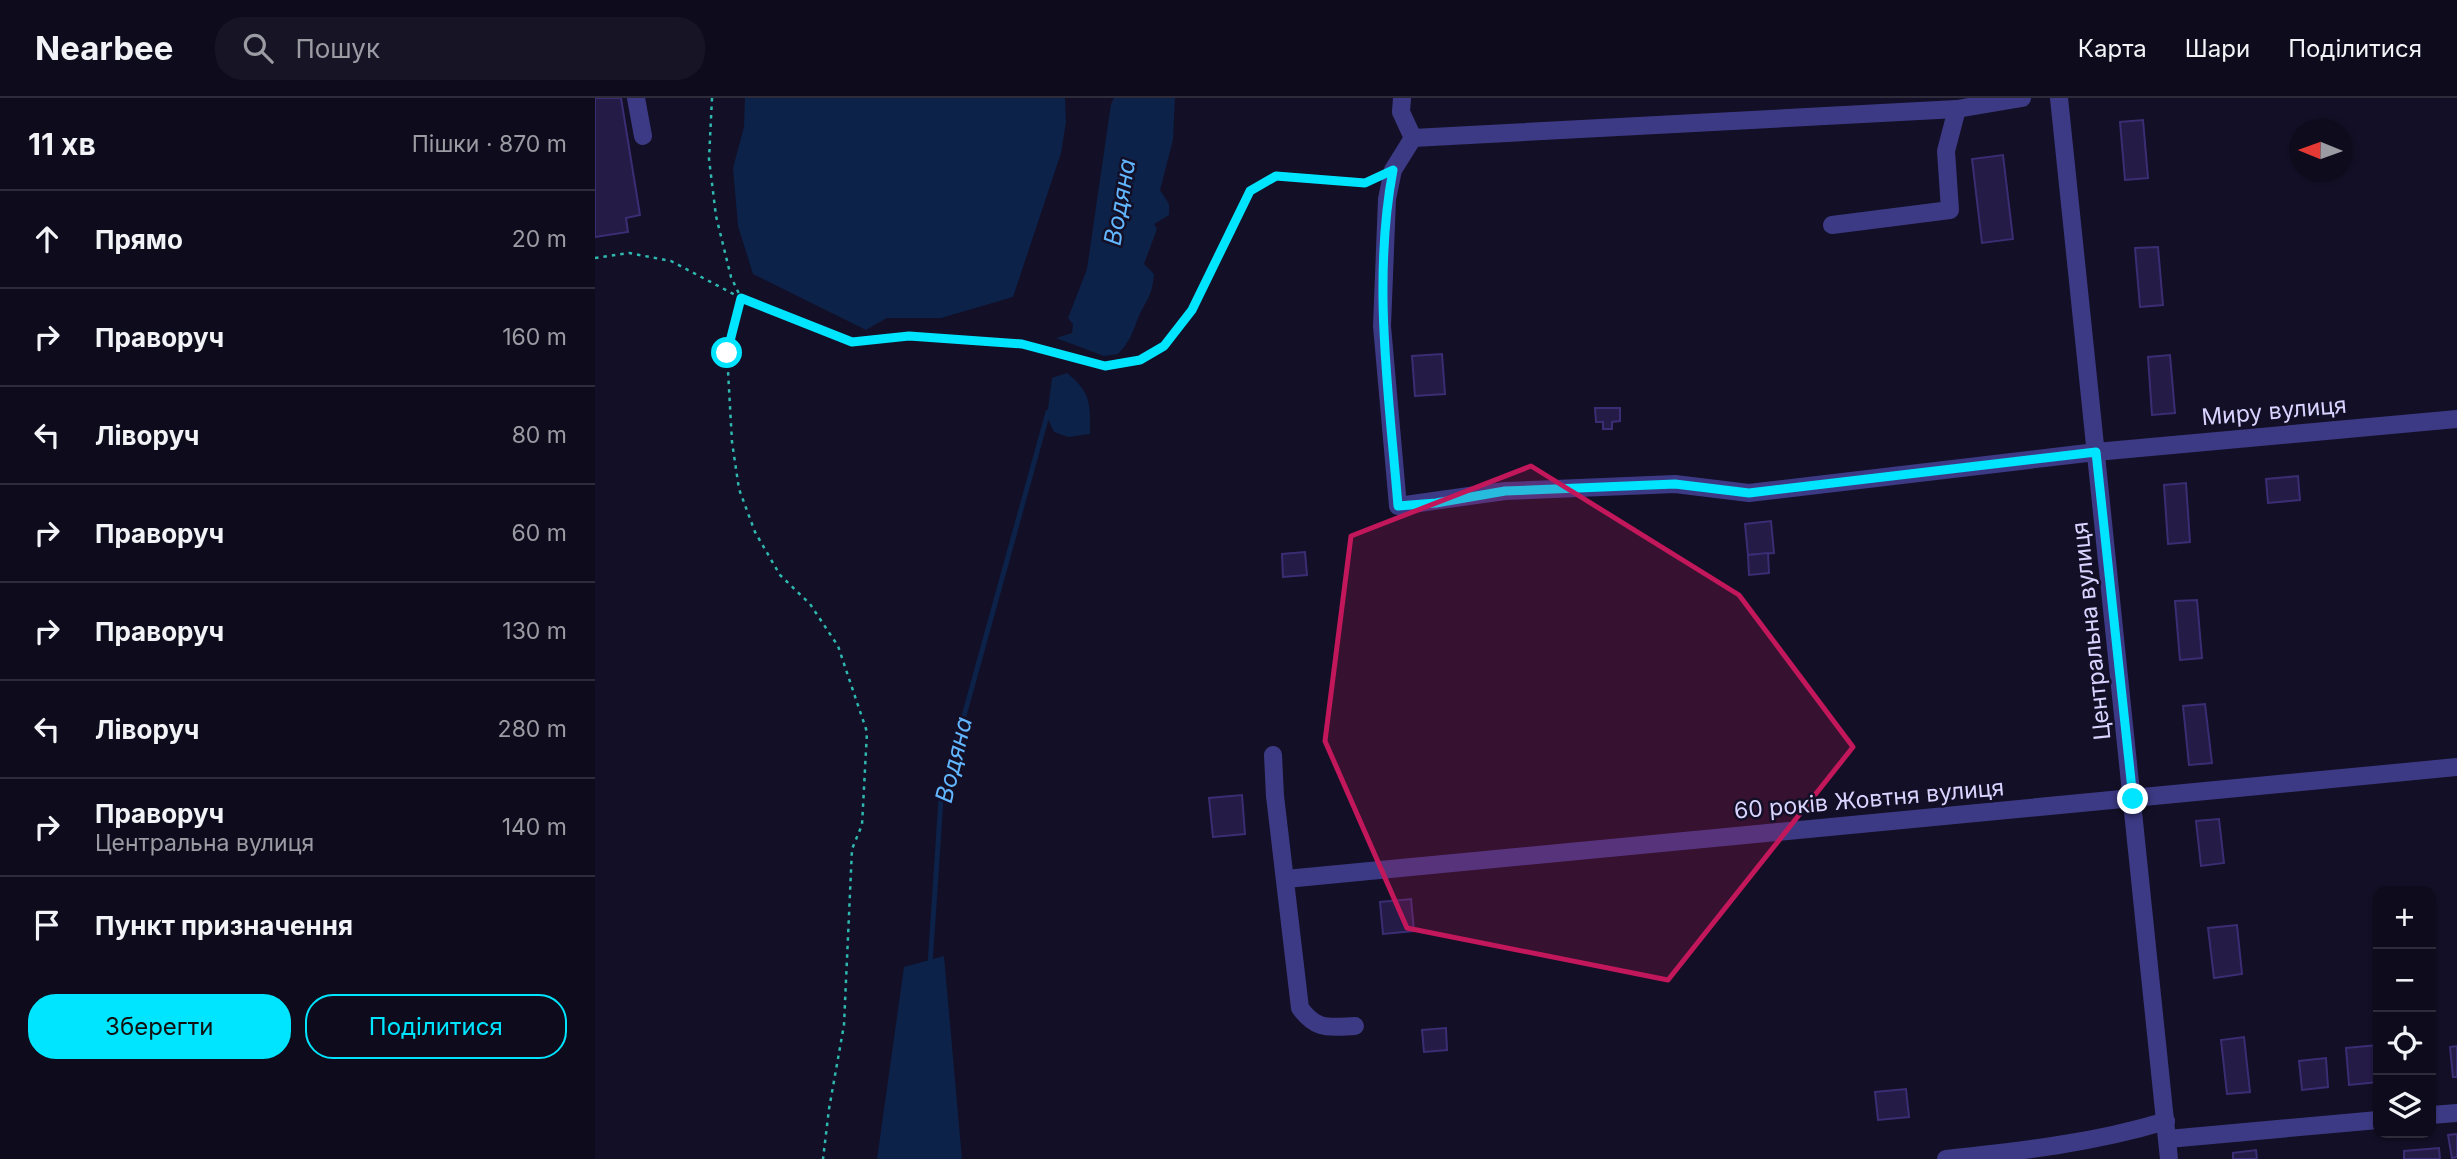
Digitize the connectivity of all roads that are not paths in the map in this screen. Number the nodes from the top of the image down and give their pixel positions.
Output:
1 (636, 98) edge
2 (1402, 98) edge
3 (2022, 98) edge
4 (2059, 98) edge
5 (1957, 109) junction
6 (643, 136) dead end
7 (1413, 138) junction
8 (1832, 225) dead end
9 (2457, 419) edge
10 (2096, 452) junction
11 (1273, 755) dead end
12 (2457, 767) edge
13 (2133, 799) junction
14 (1286, 879) junction
15 (1355, 1026) dead end
16 (2457, 1113) edge
17 (2436, 1115) edge
18 (2373, 1120) edge
19 (2167, 1130) junction
20 (1947, 1159) edge
21 (2169, 1159) edge

1 - 6 street
2 - 7 street
3 - 5 street
4 - 10 street, Центральна вулиця
5 - 7 street
5 - 8 street
7 - 10 street, Миру вулиця
9 - 10 street, Миру вулиця
10 - 13 street, Центральна вулиця
11 - 14 street
12 - 13 street, 60 років Жовтня вулиця
13 - 14 street, 60 років Жовтня вулиця
13 - 19 street, Центральна вулиця
14 - 15 street
16 - 17 street
18 - 19 street
19 - 20 street
19 - 21 street, Центральна вулиця

